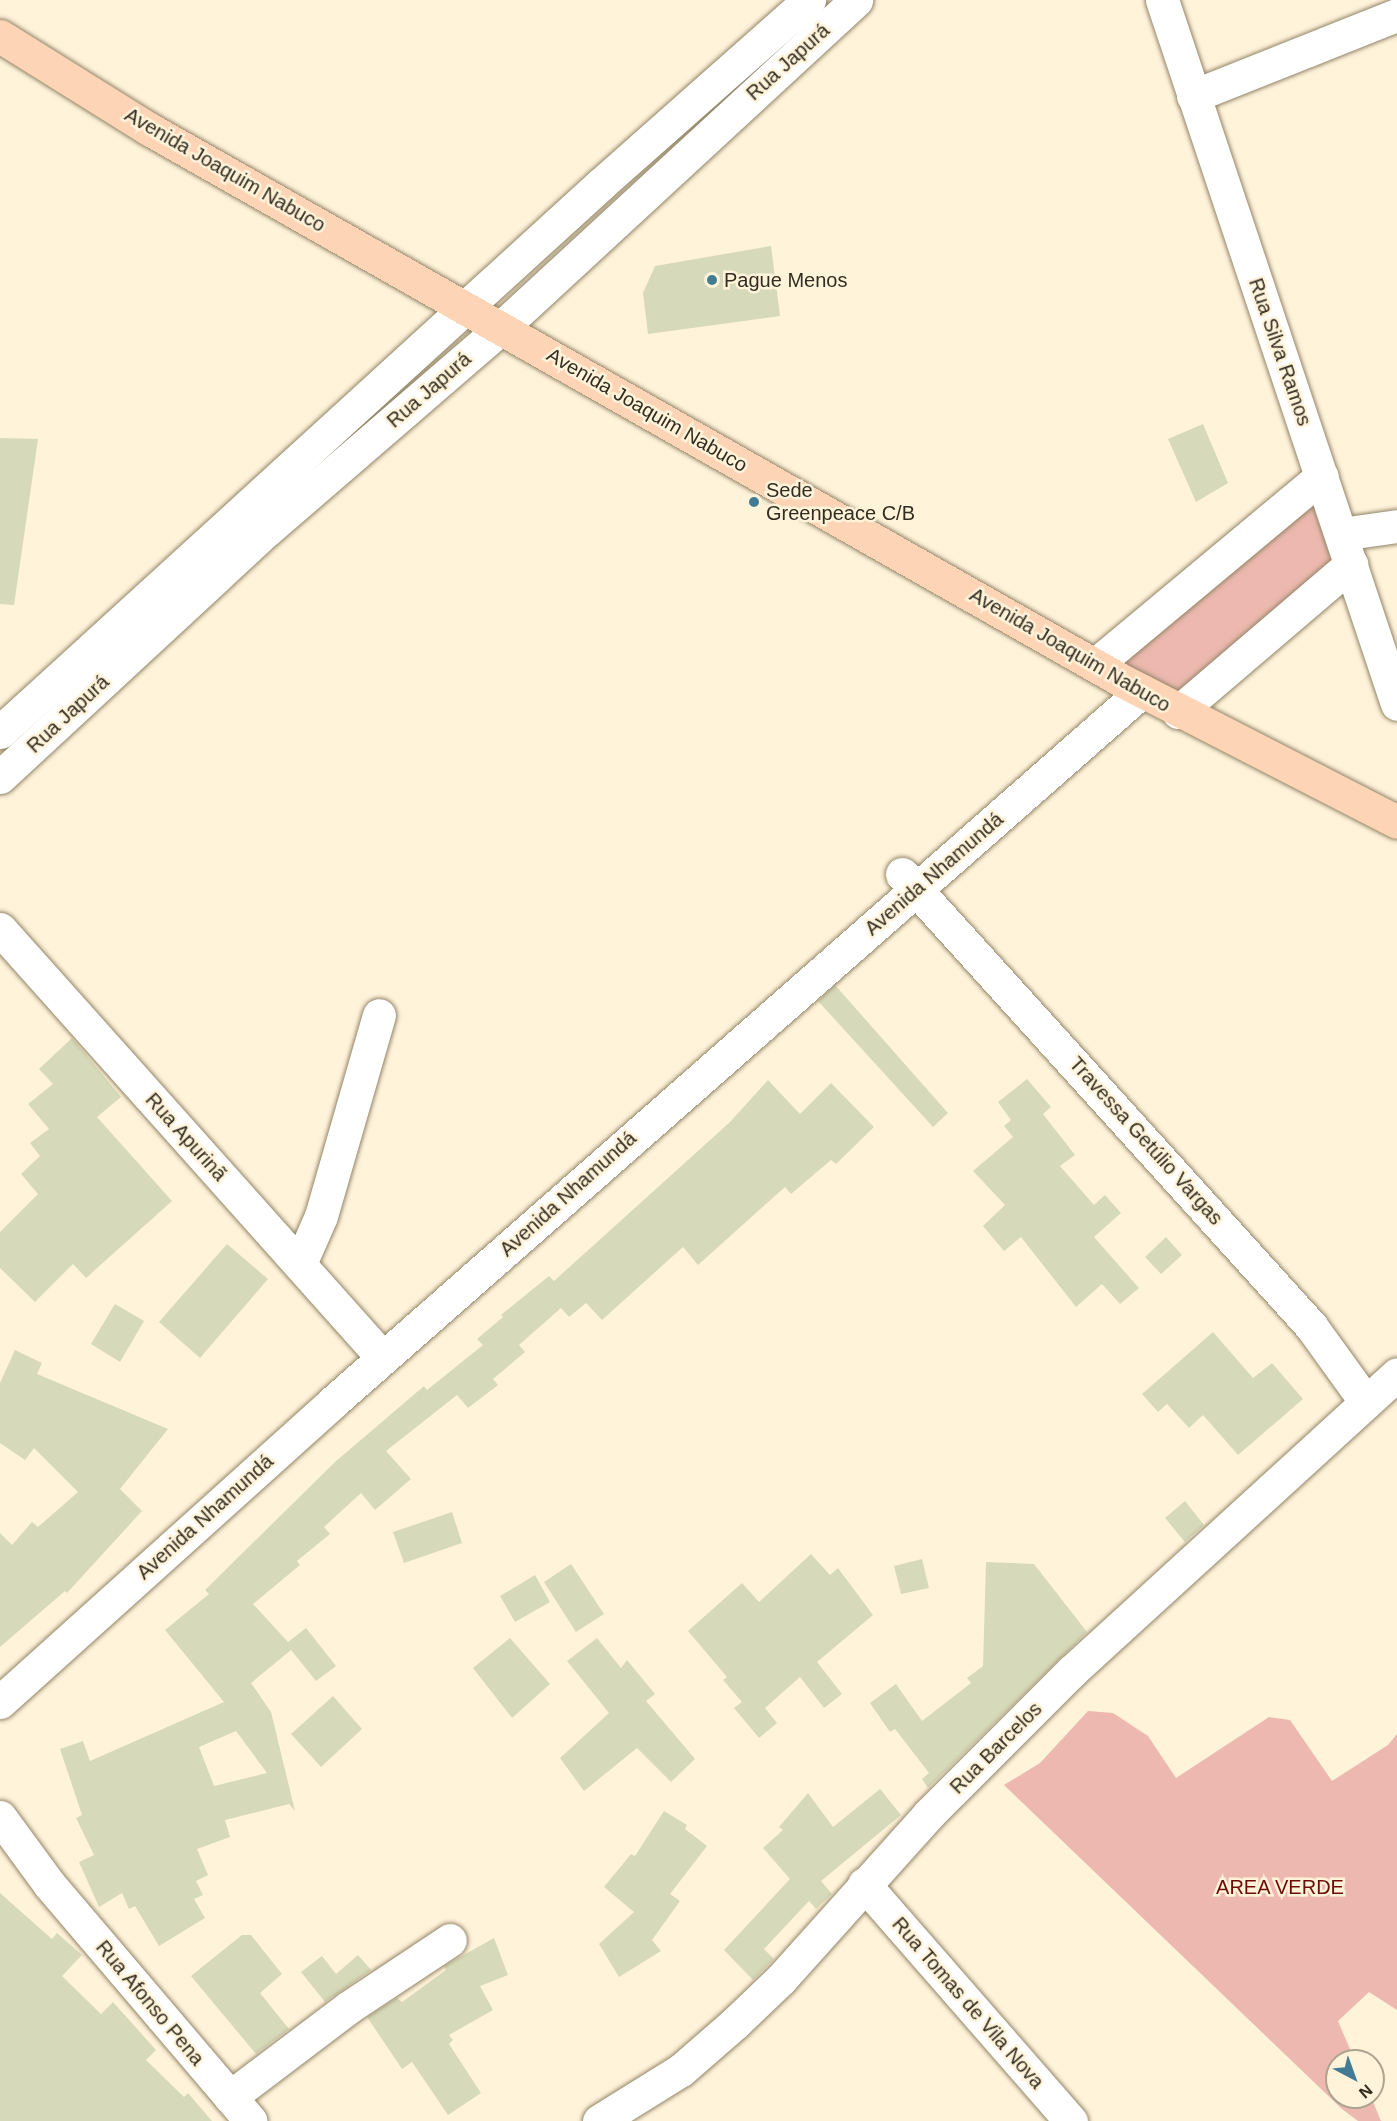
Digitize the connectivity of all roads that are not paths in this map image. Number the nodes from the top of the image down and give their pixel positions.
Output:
1 (809, 0) edge
2 (856, 0) edge
3 (1162, 0) edge
4 (1397, 15) edge
5 (0, 36) edge
6 (1193, 96) junction
7 (467, 307) junction
8 (502, 327) junction
9 (1322, 476) junction
10 (1397, 526) edge
11 (1341, 534) junction
12 (1351, 564) junction
13 (1119, 679) junction
14 (1397, 704) edge
15 (1178, 712) junction
16 (0, 732) edge
17 (0, 777) edge
18 (1397, 822) edge
19 (909, 882) junction
20 (0, 929) edge
21 (379, 1016) dead end
22 (300, 1264) junction
23 (377, 1351) junction
24 (1397, 1374) edge
25 (1365, 1401) junction
26 (0, 1675) edge
27 (0, 1702) edge
28 (0, 1817) edge
29 (0, 1838) edge
30 (49, 1884) junction
31 (864, 1884) junction
32 (450, 1940) dead end
33 (241, 2109) edge
34 (599, 2121) edge
35 (1071, 2121) edge

1 - 7 street, Rua Japurá
2 - 8 street, Rua Japurá
3 - 6 street, Rua Silva Ramos
4 - 6 street
5 - 7 main road, Avenida Joaquim Nabuco
6 - 9 street, Rua Silva Ramos
7 - 8 main road, Avenida Joaquim Nabuco
7 - 16 street, Rua Japurá
8 - 13 main road, Avenida Joaquim Nabuco
8 - 17 street, Rua Japurá
9 - 11 street, Rua Silva Ramos
9 - 13 street, Avenida Nhamundá
10 - 11 street
11 - 12 street, Rua Silva Ramos
12 - 14 street, Rua Silva Ramos
12 - 15 street
13 - 15 main road, Avenida Joaquim Nabuco
13 - 19 street, Avenida Nhamundá
15 - 18 main road, Avenida Joaquim Nabuco
19 - 23 street, Avenida Nhamundá
19 - 25 street, Travessa Getúlio Vargas
20 - 22 street, Rua Apurinã
21 - 22 street
22 - 23 street, Rua Apurinã
23 - 26 street, Avenida Nhamundá
23 - 27 street, Avenida Nhamundá
24 - 25 street, Rua Barcelos
25 - 31 street, Rua Barcelos
28 - 30 street, Rua Afonso Pena
29 - 30 street, Rua Afonso Pena
30 - 33 street, Rua Afonso Pena
31 - 34 street, Rua Barcelos
31 - 35 street, Rua Tomas de Vila Nova
32 - 33 street

